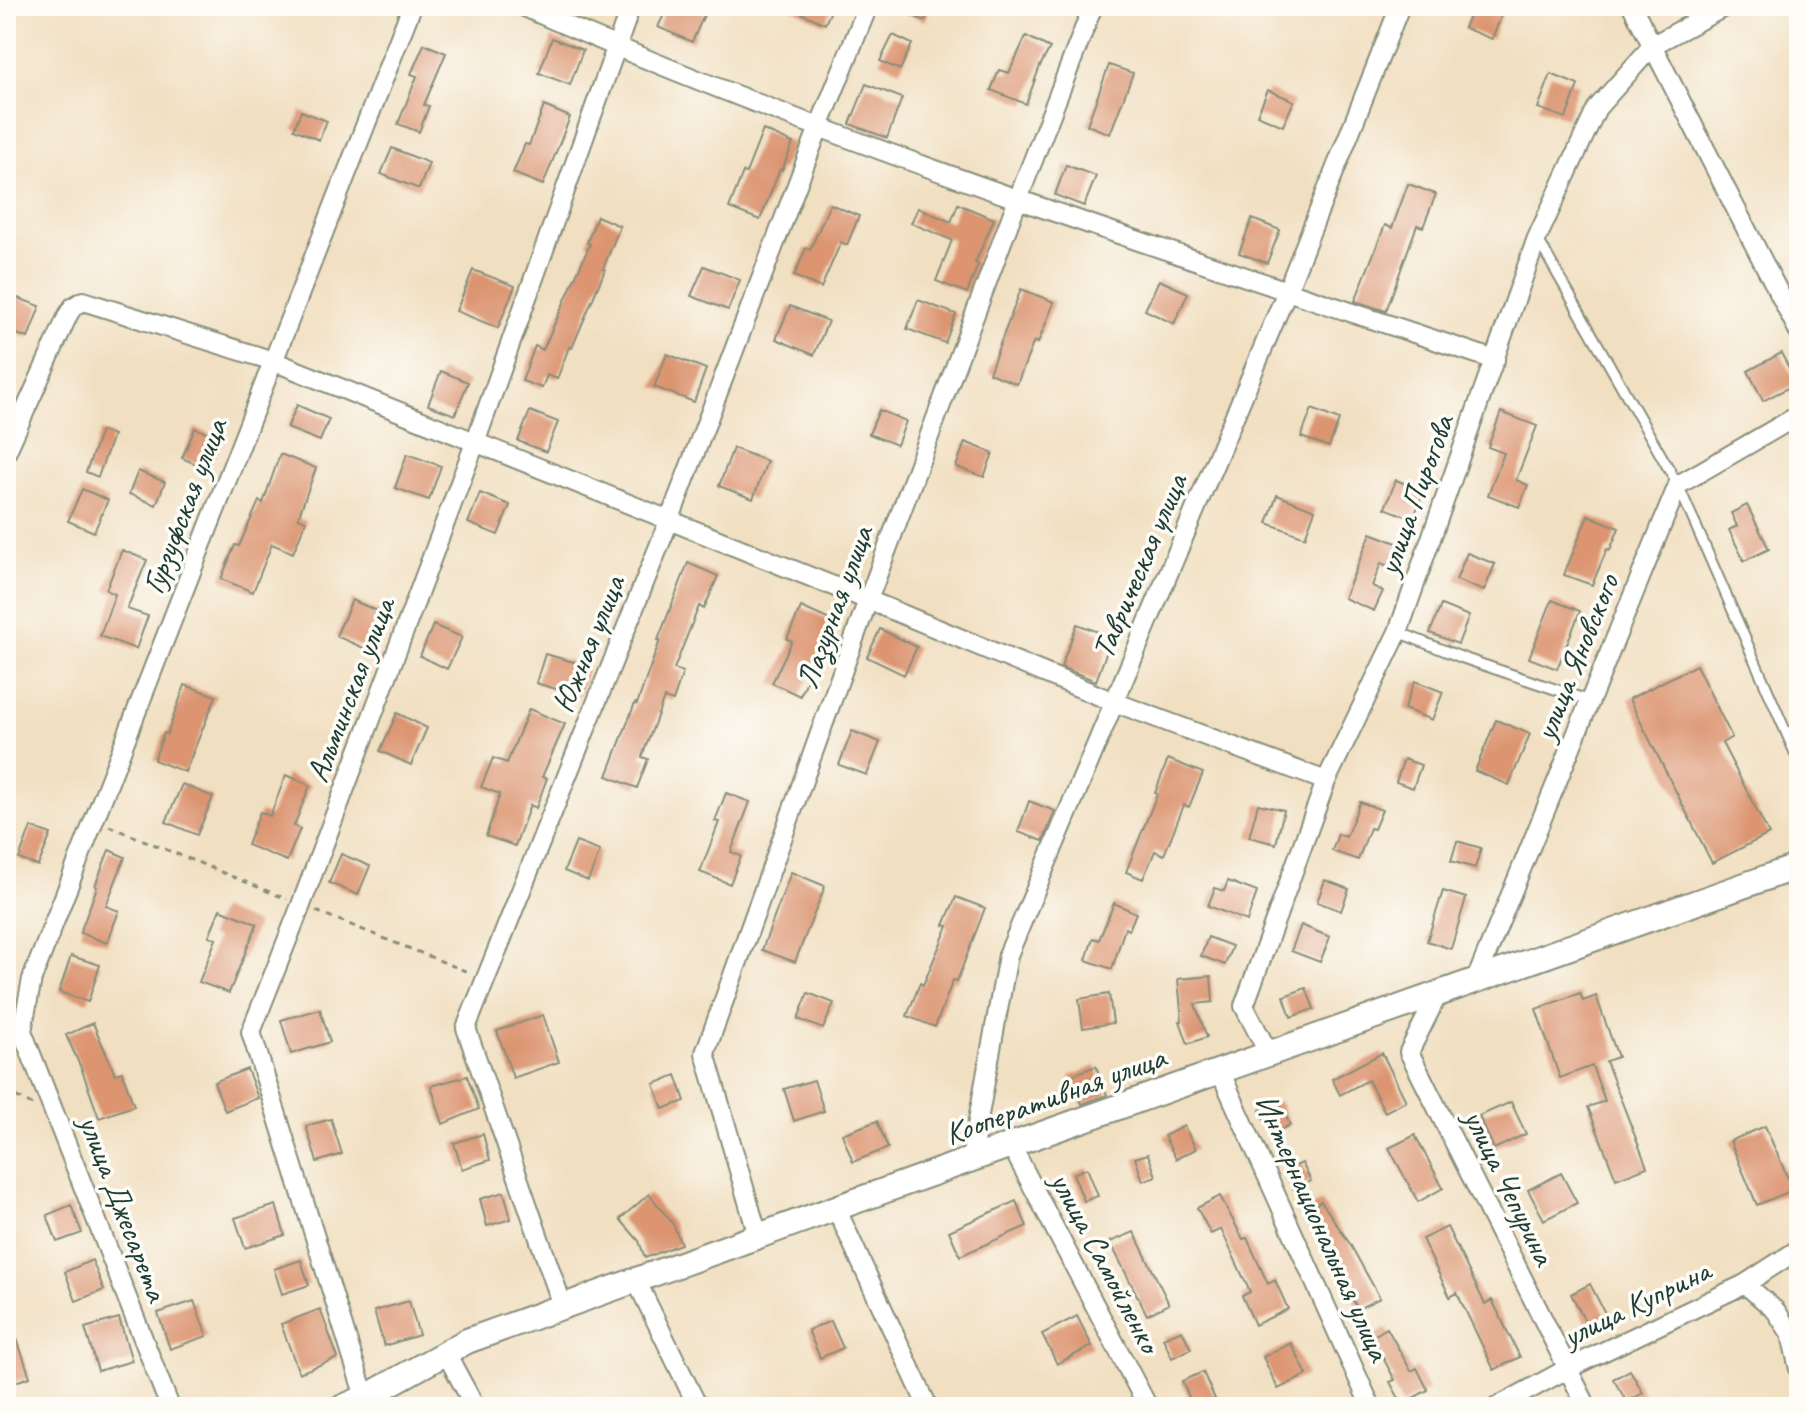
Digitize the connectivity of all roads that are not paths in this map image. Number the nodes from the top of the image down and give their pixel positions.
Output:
1 (412, 6) edge
2 (522, 6) edge
3 (631, 6) edge
4 (868, 6) edge
5 (1093, 6) edge
6 (1400, 6) edge
7 (1632, 6) edge
8 (1726, 6) edge
9 (1653, 45) junction
10 (615, 47) junction
11 (819, 127) junction
12 (1018, 199) junction
13 (1537, 238) junction
14 (1287, 291) junction
15 (1799, 332) edge
16 (1495, 360) junction
17 (273, 361) junction
18 (1799, 415) edge
19 (475, 443) junction
20 (6, 453) edge
21 (1678, 485) junction
22 (669, 521) junction
23 (868, 600) junction
24 (1398, 632) junction
25 (1590, 701) junction
26 (1114, 702) junction
27 (1799, 762) edge
28 (1326, 781) junction
29 (1799, 866) edge
30 (1476, 980) junction
31 (1438, 994) junction
32 (22, 1031) joint
33 (1269, 1054) junction
34 (1220, 1071) junction
35 (1011, 1145) junction
36 (971, 1159) junction
37 (836, 1208) junction
38 (758, 1236) junction
39 (1799, 1249) edge
40 (636, 1280) junction
41 (1745, 1284) junction
42 (563, 1307) junction
43 (446, 1353) junction
44 (1567, 1369) junction
45 (1799, 1369) edge
46 (358, 1404) edge
47 (170, 1407) edge
48 (475, 1407) edge
49 (698, 1407) edge
50 (928, 1407) edge
51 (1148, 1407) edge
52 (1371, 1407) edge
53 (1497, 1407) edge
54 (1587, 1407) edge

1 - 17 street, Гурзуфская улица
2 - 10 street
3 - 10 street, Альминская улица
4 - 11 street, Южная улица
5 - 12 street, Лазурная улица
6 - 14 street, Таврическая улица
7 - 9 street
8 - 9 street, улица Пирогова
9 - 13 street, улица Пирогова
9 - 15 street
10 - 11 street
10 - 19 street, Альминская улица
11 - 12 street
11 - 22 street, Южная улица
12 - 14 street
12 - 23 street, Лазурная улица
13 - 16 street, улица Пирогова
13 - 21 lane
14 - 16 street
14 - 26 street, Таврическая улица
16 - 24 street, улица Пирогова
17 - 19 street
17 - 20 street
17 - 32 street, Гурзуфская улица
18 - 21 street
19 - 22 street
19 - 46 street, Альминская улица
21 - 25 street, улица Яновского
21 - 27 lane
22 - 23 street
22 - 42 street, Южная улица
23 - 26 street
23 - 38 street, Лазурная улица
24 - 25 lane
24 - 28 street, улица Пирогова
25 - 30 street, улица Яновского
26 - 28 street
26 - 36 street, Таврическая улица
28 - 33 street, улица Пирогова
29 - 30 street, Кооперативная улица
30 - 31 street, Кооперативная улица
31 - 33 street, Кооперативная улица
31 - 44 street, улица Чепурина
32 - 47 street, улица Джесарета
33 - 34 street, Кооперативная улица
34 - 35 street, Кооперативная улица
34 - 52 street, Интернациональная улица
35 - 36 street, Кооперативная улица
35 - 51 street, улица Самойленко
36 - 37 street, Кооперативная улица
37 - 38 street, Кооперативная улица
37 - 50 street
38 - 40 street, Кооперативная улица
39 - 41 street, улица Куприна
40 - 42 street, Кооперативная улица
40 - 49 street
41 - 44 street, улица Куприна
41 - 45 street
42 - 43 street, Кооперативная улица
43 - 46 street, Кооперативная улица
43 - 48 street
44 - 53 street, улица Куприна
44 - 54 street, улица Чепурина

